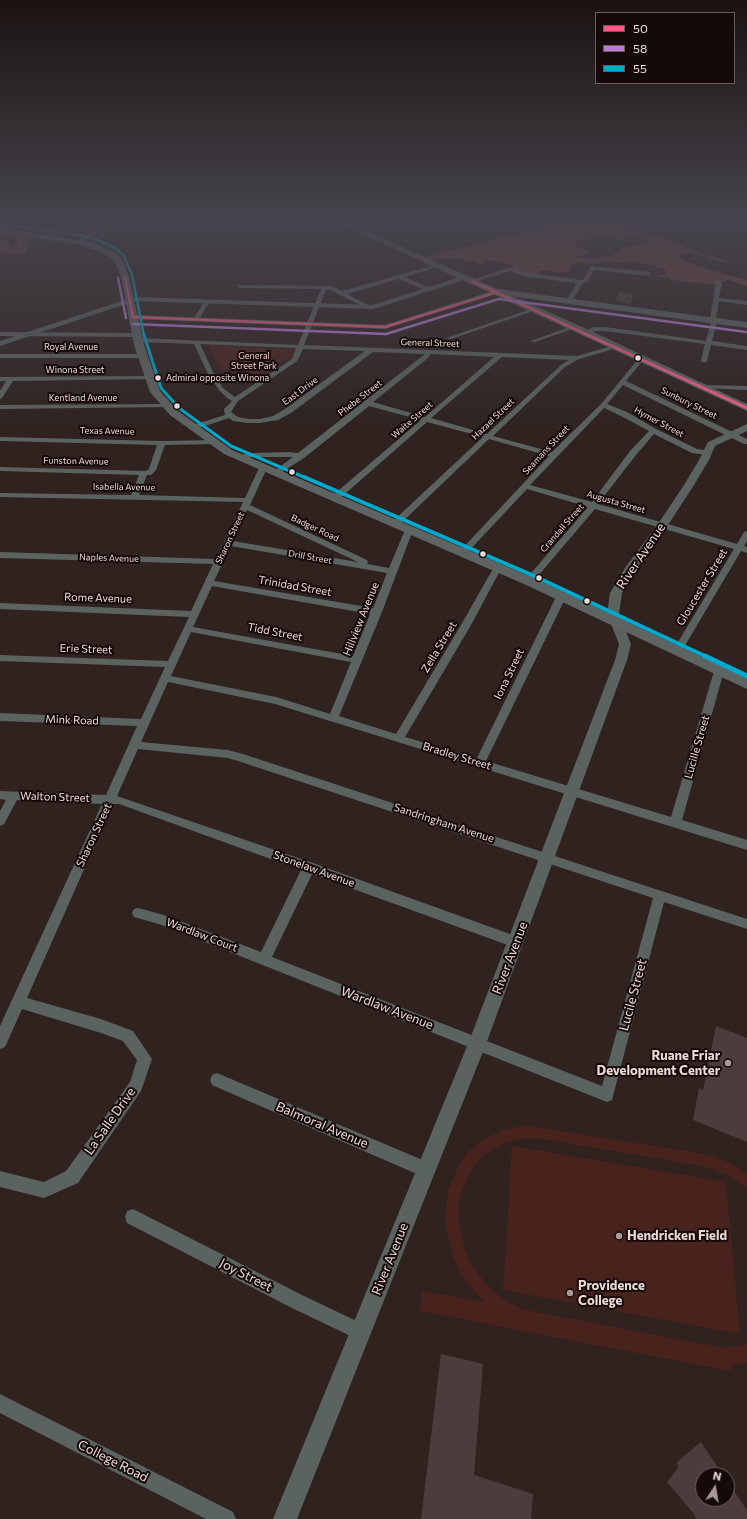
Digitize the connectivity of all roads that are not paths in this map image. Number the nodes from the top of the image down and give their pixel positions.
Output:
1 (128, 293) edge
2 (322, 293) edge
3 (344, 293) edge
4 (420, 293) edge
5 (495, 293) edge
6 (500, 293) edge
7 (505, 293) edge
8 (574, 293) edge
9 (718, 293) edge
10 (129, 300) junction
11 (716, 300) junction
12 (207, 301) junction
13 (569, 301) junction
14 (747, 303) edge
15 (318, 305) junction
16 (368, 307) junction
17 (536, 309) junction
18 (133, 317) junction
19 (196, 320) junction
20 (713, 320) junction
21 (310, 324) junction
22 (747, 325) edge
23 (575, 327) junction
24 (585, 332) junction
25 (0, 334) edge
26 (27, 335) junction
27 (138, 337) junction
28 (449, 338) dead end
29 (533, 341) dead end
30 (196, 342) junction
31 (708, 343) junction
32 (0, 344) edge
33 (302, 347) junction
34 (616, 347) junction
35 (747, 348) edge
36 (372, 349) junction
37 (429, 352) junction
38 (500, 354) junction
39 (0, 356) edge
40 (142, 356) junction
41 (577, 358) junction
42 (641, 359) junction
43 (704, 361) dead end
44 (151, 378) junction
45 (0, 379) edge
46 (11, 379) junction
47 (622, 382) junction
48 (704, 387) junction
49 (747, 388) edge
50 (0, 397) edge
51 (236, 400) junction
52 (368, 403) junction
53 (603, 405) junction
54 (166, 406) junction
55 (0, 407) edge
56 (747, 408) edge
57 (230, 415) junction
58 (426, 420) junction
59 (193, 428) junction
60 (653, 431) junction
61 (740, 431) edge
62 (487, 437) junction
63 (0, 439) edge
64 (214, 442) junction
65 (747, 442) edge
66 (162, 443) junction
67 (708, 453) junction
68 (554, 455) junction
69 (301, 456) junction
70 (239, 457) junction
71 (263, 468) junction
72 (0, 469) edge
73 (148, 472) junction
74 (277, 473) junction
75 (526, 486) junction
76 (0, 495) edge
77 (134, 497) junction
78 (335, 498) junction
79 (246, 503) junction
80 (593, 506) junction
81 (396, 524) junction
82 (662, 526) junction
83 (409, 530) junction
84 (747, 534) edge
85 (228, 543) junction
86 (743, 549) edge
87 (463, 552) junction
88 (0, 554) edge
89 (218, 562) junction
90 (498, 567) junction
91 (377, 568) junction
92 (393, 571) junction
93 (529, 581) junction
94 (209, 583) junction
95 (561, 597) junction
96 (0, 606) edge
97 (377, 612) junction
98 (194, 614) junction
99 (617, 623) junction
100 (188, 629) junction
101 (677, 652) junction
102 (0, 658) edge
103 (358, 660) junction
104 (171, 664) junction
105 (719, 671) junction
106 (165, 678) junction
107 (747, 684) edge
108 (0, 717) edge
109 (333, 718) junction
110 (145, 722) junction
111 (399, 738) junction
112 (135, 744) junction
113 (480, 763) junction
114 (572, 791) junction
115 (0, 795) edge
116 (14, 796) junction
117 (111, 799) junction
118 (0, 821) edge
119 (675, 824) junction
120 (747, 845) edge
121 (547, 857) junction
122 (309, 867) junction
123 (660, 895) junction
124 (138, 913) dead end
125 (747, 924) edge
126 (516, 942) junction
127 (264, 960) junction
128 (18, 1002) junction
129 (0, 1042) edge
130 (477, 1044) junction
131 (218, 1080) dead end
132 (607, 1095) joint
133 (426, 1170) junction
134 (0, 1179) edge
135 (133, 1217) dead end
136 (361, 1332) junction
137 (0, 1403) edge
138 (226, 1519) edge
139 (285, 1519) edge

1 - 10 main road
2 - 15 street
3 - 16 street
4 - 16 street
5 - 21 street
6 - 17 main road
7 - 13 main road
8 - 13 street
9 - 11 street
10 - 12 street
10 - 18 main road
10 - 26 street
11 - 14 street
11 - 20 street
12 - 15 street
12 - 19 street
13 - 20 main road
15 - 16 street
15 - 21 street
17 - 23 main road
17 - 28 street
18 - 19 street
18 - 27 main road
19 - 21 street
20 - 22 main road
20 - 31 street
21 - 33 street
23 - 24 main road
23 - 29 street
24 - 31 street
24 - 34 main road
25 - 26 street, General Street
26 - 27 street, General Street
26 - 32 street
27 - 30 street, General Street
27 - 40 main road
30 - 33 street, General Street
30 - 51 street
31 - 35 street
31 - 43 street
33 - 36 street, General Street
33 - 51 street
34 - 41 street, Hazael Street
34 - 42 main road
36 - 37 street, General Street
36 - 57 street, East Drive
37 - 38 street, General Street
37 - 52 street, Phebe Street
38 - 41 street, General Street
38 - 58 street, Waite Street
39 - 40 street, Royal Avenue
40 - 44 main road
41 - 62 street, Hazael Street
42 - 47 street, Seamans Street
42 - 48 main road
44 - 46 street, Winona Street
44 - 54 main road
45 - 46 street, Winona Street
46 - 50 street
47 - 53 street, Seamans Street
47 - 61 street, Sunbury Street
48 - 49 street
48 - 56 main road
51 - 57 street
52 - 58 street
52 - 69 street, Phebe Street
53 - 60 street, Hymer Street
53 - 68 street, Seamans Street
54 - 55 street, Kentland Avenue
54 - 59 main road
57 - 59 street
58 - 62 street
58 - 78 street, Waite Street
59 - 64 main road
60 - 67 street, Hymer Street
60 - 80 street, Crandall Street
61 - 65 street, Sunbury Street
61 - 67 street, River Avenue
62 - 68 street
62 - 81 street, Hazael Street
63 - 66 street, Texas Avenue
64 - 66 street, Texas Avenue
64 - 70 main road
66 - 73 street
67 - 82 street, River Avenue
68 - 75 street, Seamans Street
69 - 70 street
69 - 74 street, Phebe Street
70 - 71 main road
71 - 74 main road
71 - 79 street, Sharon Street
72 - 73 street, Funston Avenue
73 - 77 street
74 - 78 main road
75 - 80 street, Augusta Street
75 - 87 street, Seamans Street
76 - 77 street, Isabella Avenue
77 - 79 street, Isabella Avenue
78 - 81 main road
79 - 85 street, Sharon Street
79 - 91 street, Badger Road
80 - 82 street, Augusta Street
80 - 93 street, Crandall Street
81 - 83 main road
82 - 86 street, Augusta Street
82 - 99 street, River Avenue
83 - 87 main road
83 - 92 street, Hillview Avenue
84 - 86 street, Gloucester Street
85 - 89 street, Sharon Street
85 - 91 street, Drill Street
86 - 101 street, Gloucester Street
87 - 90 main road
88 - 89 street, Naples Avenue
89 - 94 street, Sharon Street
90 - 93 main road
90 - 111 street, Zella Street
91 - 92 street, Drill Street
92 - 97 street, Hillview Avenue
93 - 95 main road
94 - 97 street, Trinidad Street
94 - 98 street, Sharon Street
95 - 99 main road
95 - 113 street, Iona Street
96 - 98 street, Rome Avenue
97 - 103 street, Hillview Avenue
98 - 100 street, Sharon Street
99 - 101 main road
99 - 114 street, River Avenue
100 - 103 street, Tidd Street
100 - 104 street, Sharon Street
101 - 105 main road
102 - 104 street, Erie Street
103 - 109 street, Hillview Avenue
104 - 106 street, Sharon Street
105 - 107 main road
105 - 119 street, Lucille Street
106 - 109 street, Bradley Street
106 - 110 street, Sharon Street
108 - 110 street, Mink Road
109 - 111 street, Bradley Street
110 - 112 street, Sharon Street
111 - 113 street, Bradley Street
112 - 117 street, Sharon Street
112 - 121 street, Sandringham Avenue
113 - 114 street, Bradley Street
114 - 119 street, Bradley Street
114 - 121 street, River Avenue
115 - 116 street, Walton Street
116 - 117 street, Walton Street
116 - 118 street
117 - 122 street, Stonelaw Avenue
117 - 128 street, Sharon Street
119 - 120 street, Bradley Street
121 - 123 street, Sandringham Avenue
121 - 126 street, River Avenue
122 - 126 street, Stonelaw Avenue
122 - 127 street
123 - 125 street, Sandringham Avenue
123 - 132 street, Lucile Street
124 - 127 street, Wardlaw Court
126 - 130 street, River Avenue
127 - 130 street, Wardlaw Avenue
128 - 129 street, Sharon Street
128 - 134 street, La Salle Drive
130 - 132 street, Wardlaw Avenue
130 - 133 street, River Avenue
131 - 133 street, Balmoral Avenue
133 - 136 street, River Avenue
135 - 136 street, Joy Street
136 - 139 street, River Avenue
137 - 138 street, College Road

